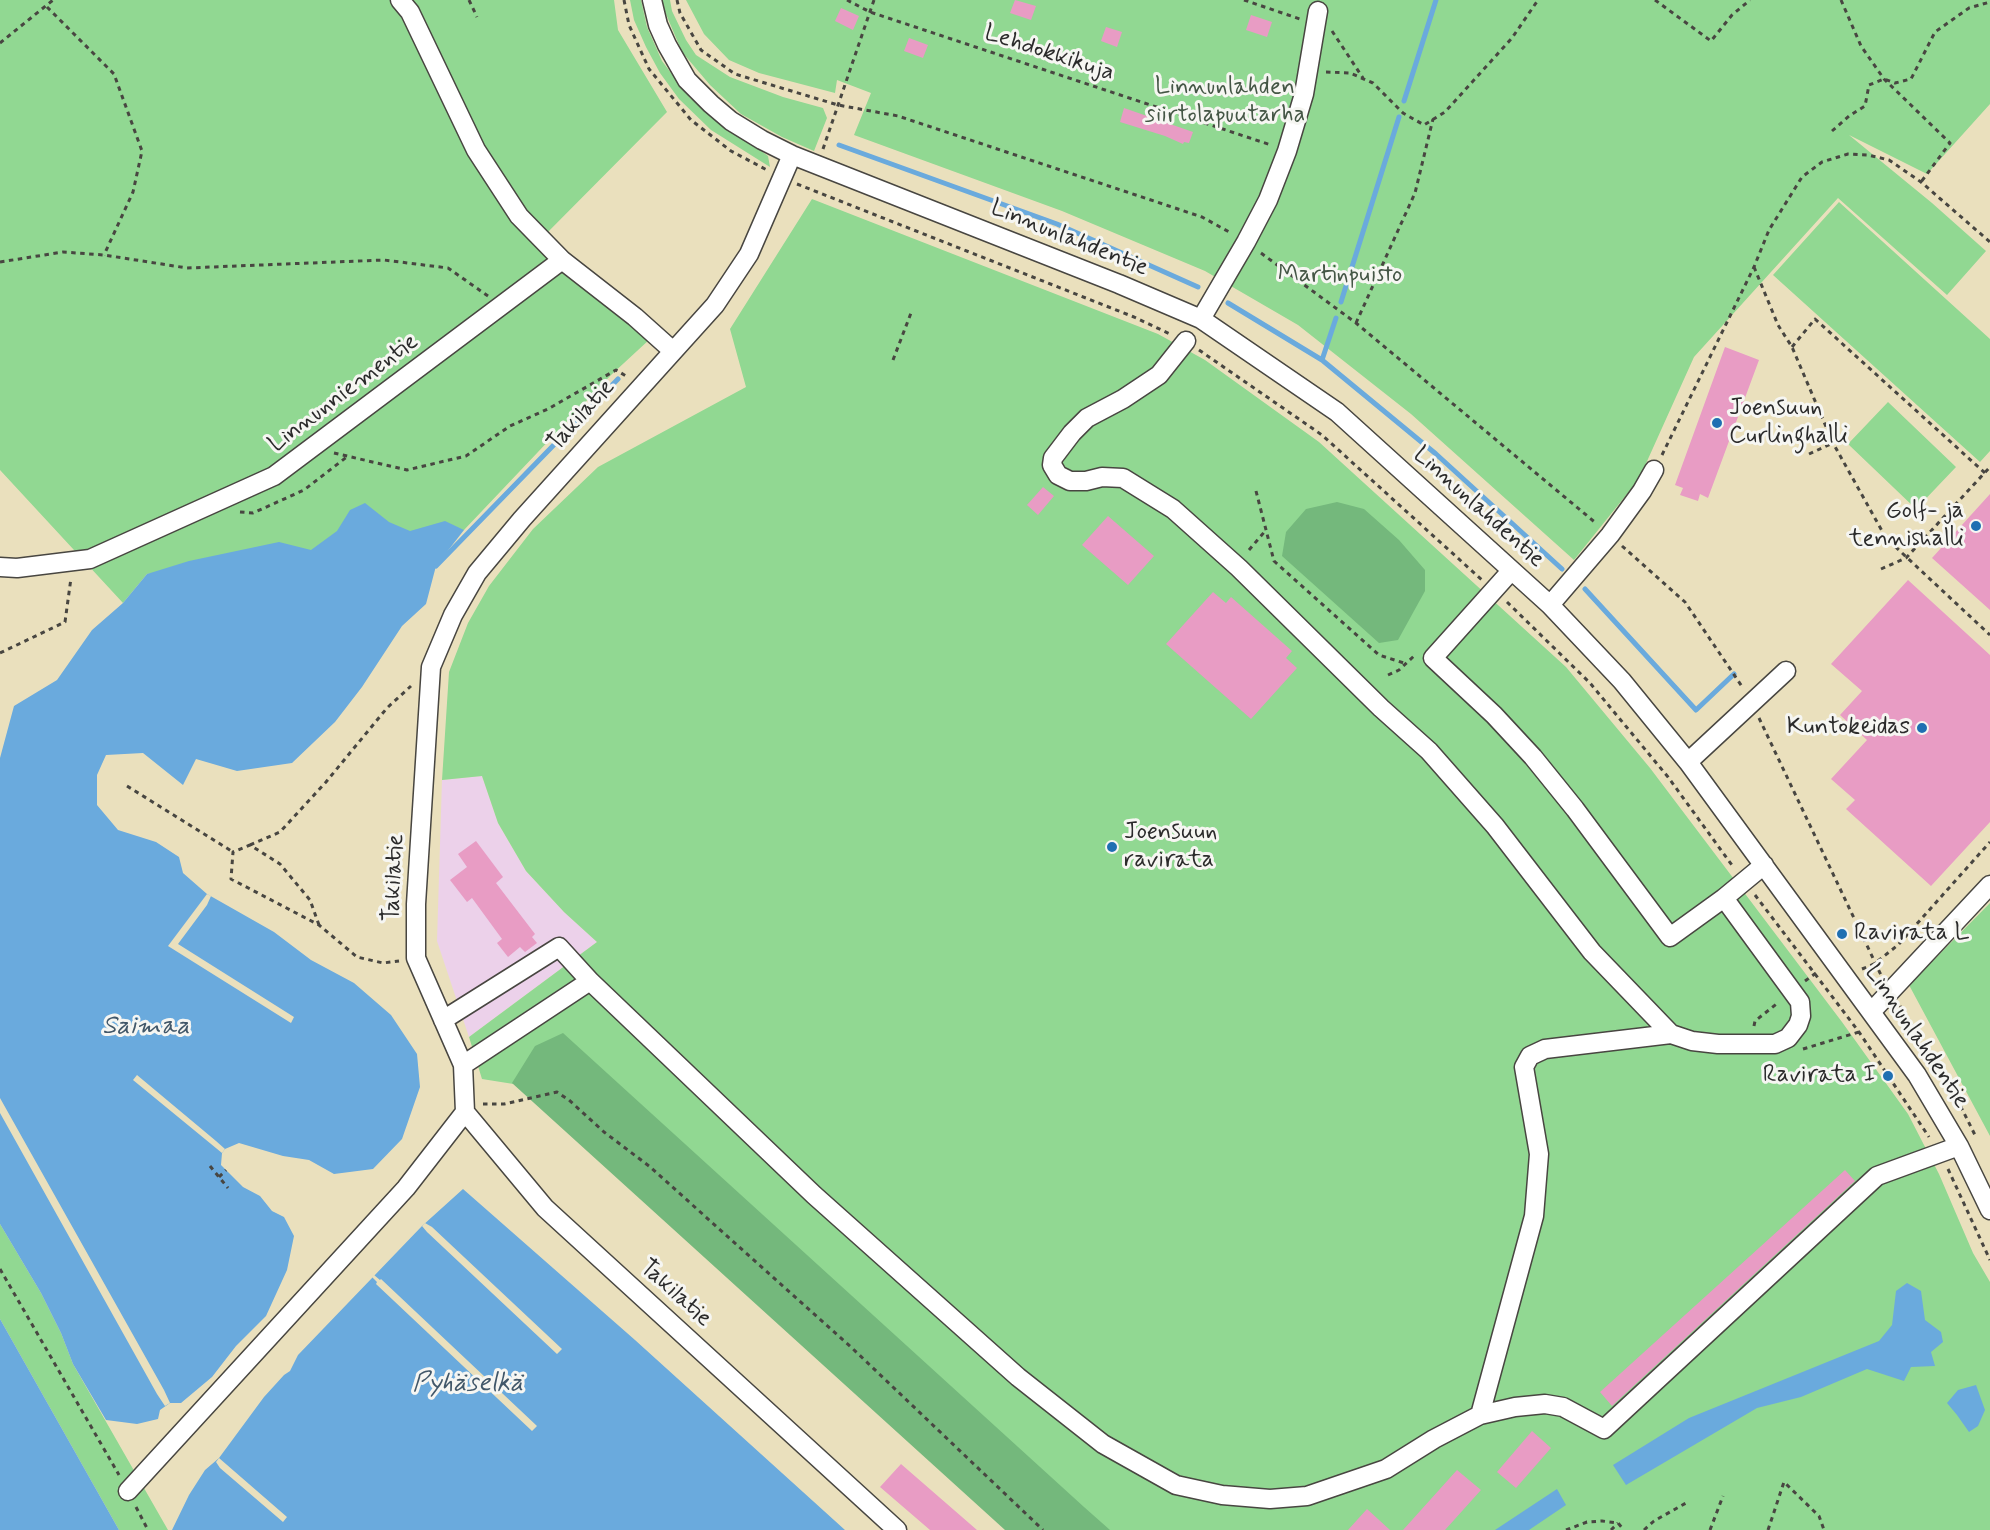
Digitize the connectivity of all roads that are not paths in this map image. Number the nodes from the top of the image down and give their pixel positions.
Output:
1 (400, 0) edge
2 (652, 0) edge
3 (1317, 17) road end
4 (792, 155) junction
5 (562, 260) junction
6 (1201, 319) junction
7 (1186, 341) road end
8 (673, 351) junction
9 (1654, 470) road end
10 (0, 567) edge
11 (1511, 572) junction
12 (1550, 605) junction
13 (1786, 671) dead end
14 (1688, 762) junction
15 (1764, 865) junction
16 (1990, 885) edge
17 (1724, 898) junction
18 (590, 981) junction
19 (1872, 1011) junction
20 (443, 1020) junction
21 (1671, 1034) junction
22 (463, 1065) junction
23 (465, 1108) junction
24 (1959, 1146) junction
25 (1990, 1210) edge
26 (1480, 1415) junction
27 (128, 1491) road end
28 (897, 1530) edge

1 - 5 street
2 - 4 street, Linnunlahdentie
3 - 6 street
4 - 6 street, Linnunlahdentie
4 - 8 street, Takilatie
5 - 8 street
5 - 10 street, Linnunniementie
6 - 11 street, Linnunlahdentie
7 - 21 street
8 - 20 street, Takilatie
9 - 12 street
11 - 12 street, Linnunlahdentie
11 - 17 street
12 - 14 street, Linnunlahdentie
13 - 14 street
14 - 15 street, Linnunlahdentie
15 - 17 street
15 - 19 street, Linnunlahdentie
16 - 19 street
17 - 21 street
18 - 20 street
18 - 22 street
18 - 26 street
19 - 24 street, Linnunlahdentie
20 - 22 street, Takilatie
21 - 26 street
22 - 23 street, Takilatie
23 - 27 street
23 - 28 street, Takilatie
24 - 25 street, Linnunlahdentie
24 - 26 street

